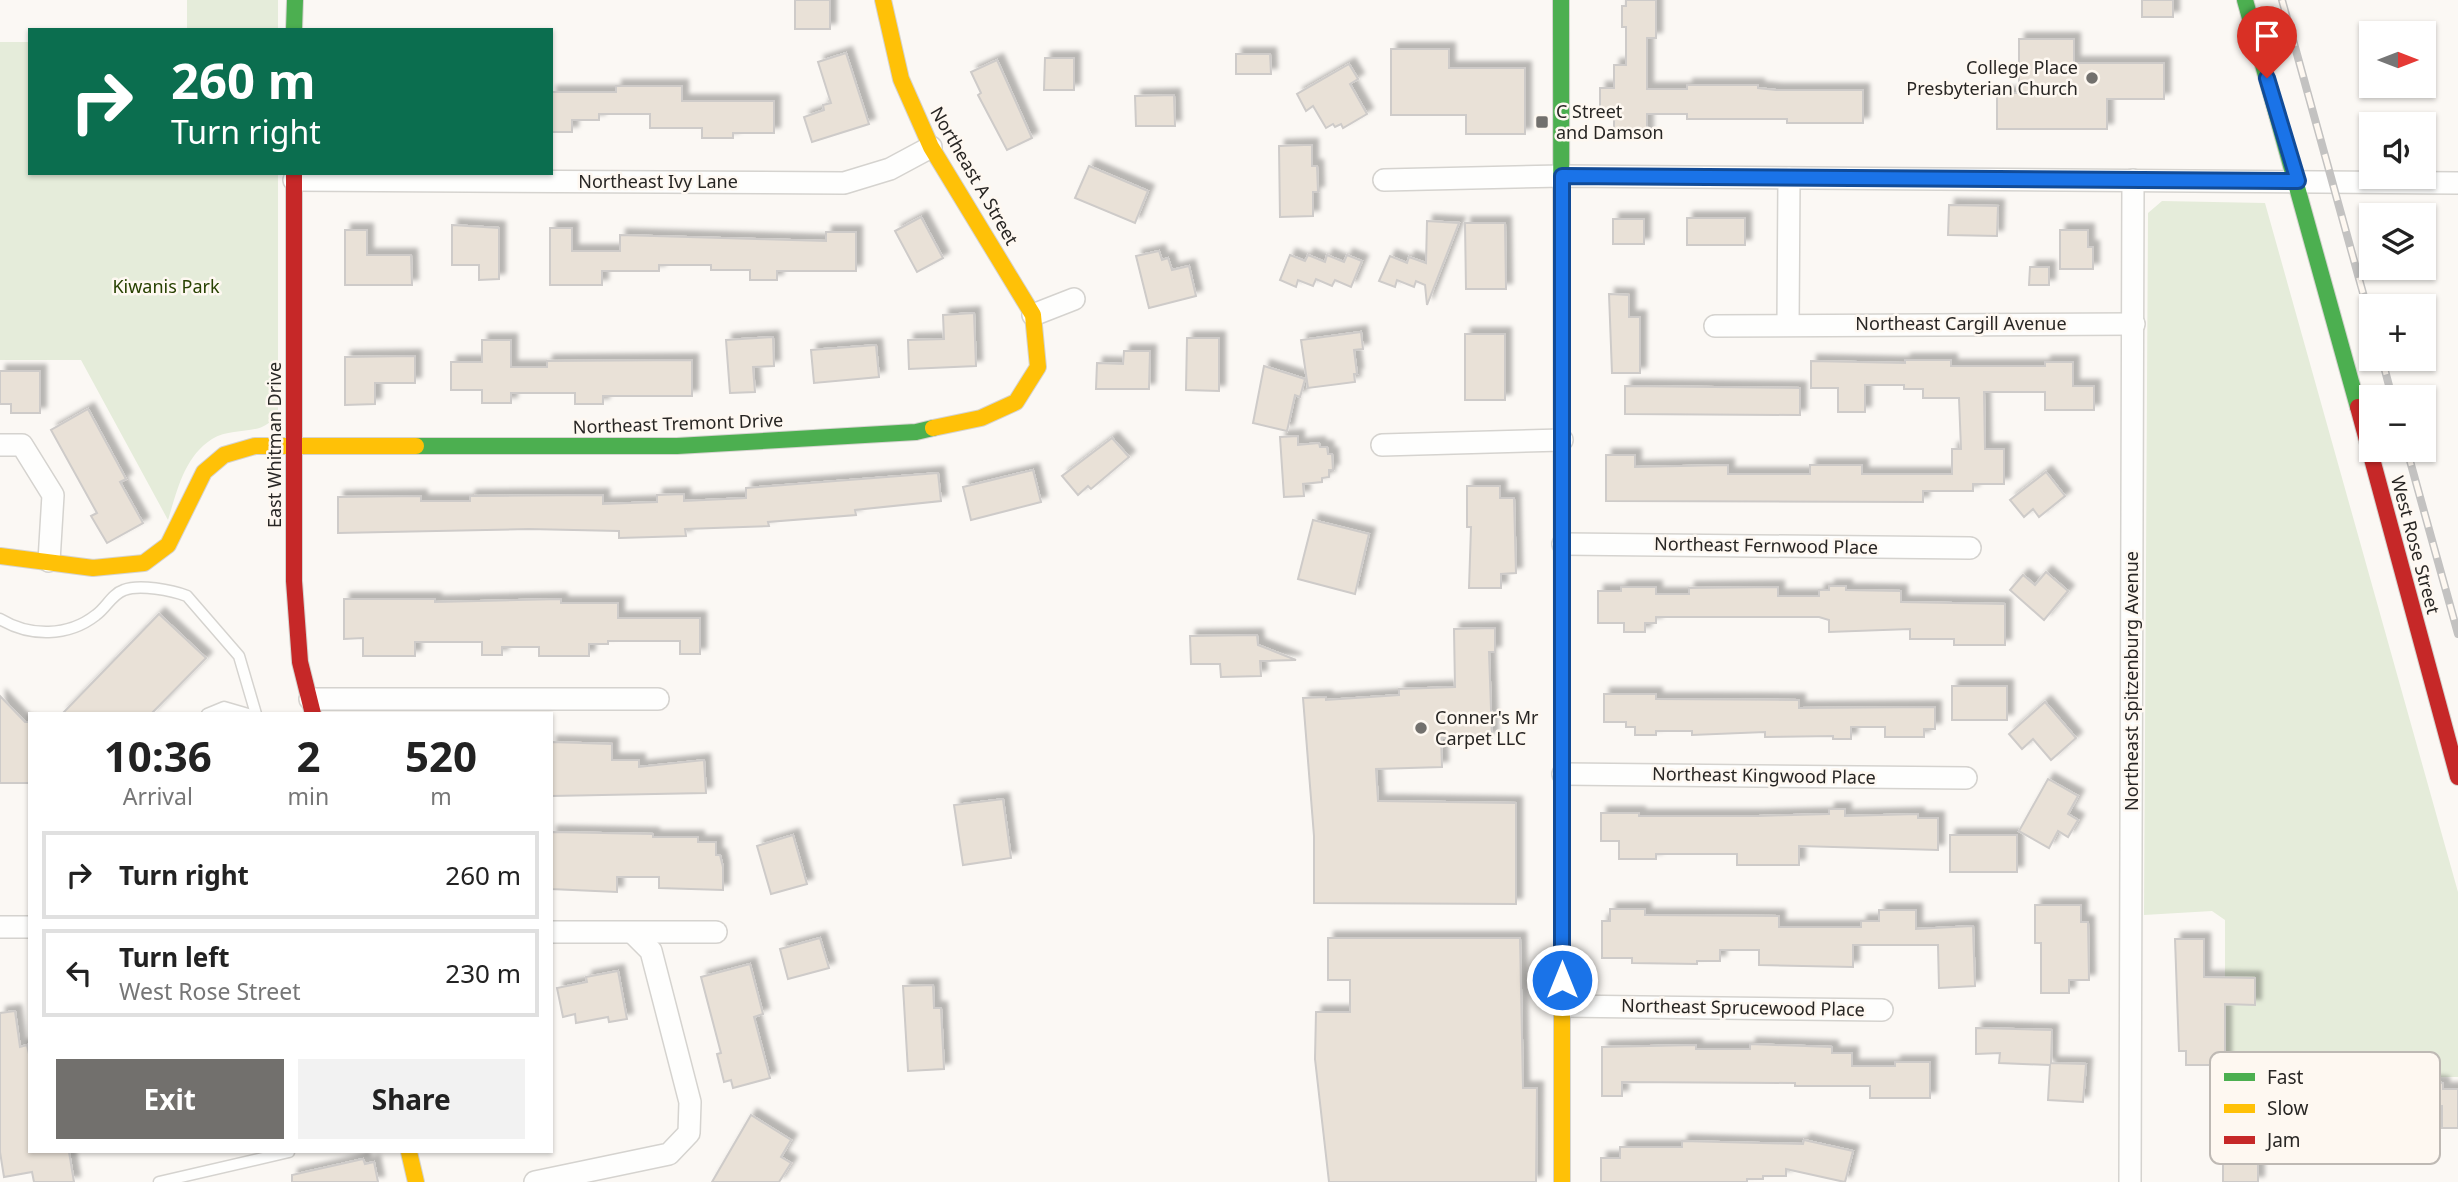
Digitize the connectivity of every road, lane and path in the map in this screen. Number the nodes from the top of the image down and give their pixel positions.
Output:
1 (295, 0) edge
2 (883, 0) edge
3 (1561, 0) edge
4 (2245, 0) edge
5 (294, 28) edge
6 (931, 147) junction
7 (1562, 176) junction
8 (294, 177) edge
9 (1789, 178) junction
10 (1384, 180) dead end
11 (2133, 180) junction
12 (2298, 181) junction
13 (2458, 183) edge
14 (1074, 299) dead end
15 (1033, 315) junction
16 (2134, 324) junction
17 (1788, 325) junction
18 (1715, 326) dead end
19 (1038, 367) joint
20 (1562, 440) junction
21 (0, 444) edge
22 (1382, 444) dead end
23 (295, 448) junction
24 (1563, 544) junction
25 (1970, 548) dead end
26 (0, 556) edge
27 (49, 561) junction
28 (0, 619) edge
29 (658, 699) dead end
30 (312, 707) edge
31 (212, 712) edge
32 (244, 712) edge
33 (255, 712) edge
34 (1563, 774) junction
35 (2458, 777) edge
36 (1966, 778) dead end
37 (0, 927) edge
38 (28, 927) edge
39 (553, 932) edge
40 (716, 932) dead end
41 (633, 933) junction
42 (1562, 1006) junction
43 (1882, 1010) dead end
44 (285, 1153) edge
45 (409, 1153) edge
46 (159, 1182) edge
47 (416, 1182) edge
48 (536, 1182) edge
49 (1562, 1182) edge
50 (2130, 1182) edge

1 - 5 street
2 - 6 street, Northeast A Street
3 - 7 street
4 - 12 street, West Rose Street
6 - 8 street, Northeast Ivy Lane
6 - 15 street, Northeast A Street
7 - 9 street
7 - 10 street
7 - 20 street
8 - 23 street, East Whitman Drive
9 - 11 street
9 - 17 street
11 - 12 street
11 - 16 street, Northeast Spitzenburg Avenue
12 - 13 street
12 - 35 street, West Rose Street
14 - 15 street
15 - 19 street, Northeast A Street
16 - 17 street, Northeast Cargill Avenue
16 - 50 street, Northeast Spitzenburg Avenue
17 - 18 street, Northeast Cargill Avenue
19 - 23 street, Northeast Tremont Drive
20 - 22 street
20 - 24 street
21 - 27 street
23 - 27 street, Northeast Tremont Drive
23 - 30 street, East Whitman Drive
24 - 25 street, Northeast Fernwood Place
24 - 34 street
26 - 27 street, Northeast Tremont Drive
28 - 33 lane
29 - 30 street
31 - 32 lane
34 - 36 street, Northeast Kingwood Place
34 - 42 street
37 - 38 street
39 - 41 street
40 - 41 street
41 - 48 street
42 - 43 street, Northeast Sprucewood Place
42 - 49 street
44 - 46 lane
45 - 47 street

